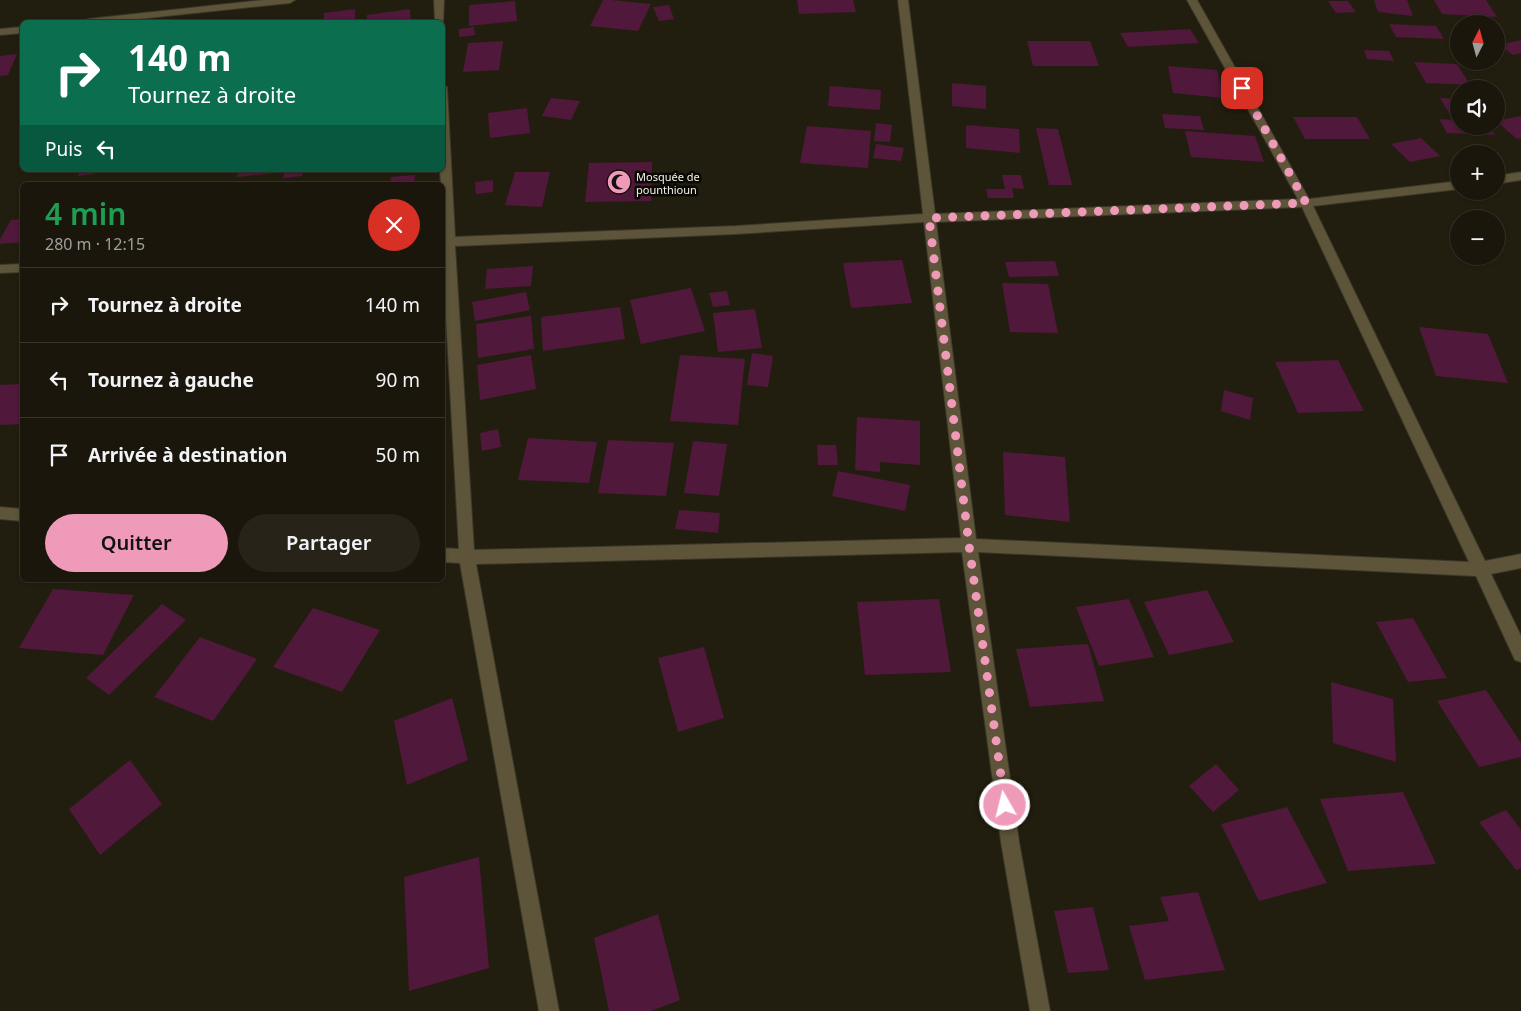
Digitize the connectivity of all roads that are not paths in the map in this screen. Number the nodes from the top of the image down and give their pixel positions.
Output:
1 (290, 0) edge
2 (439, 0) edge
3 (903, 0) edge
4 (1192, 0) edge
5 (106, 20) edge
6 (440, 20) edge
7 (20, 30) edge
8 (0, 32) edge
9 (1521, 176) edge
10 (1505, 179) edge
11 (1450, 186) edge
12 (445, 202) edge
13 (1306, 203) junction
14 (929, 218) junction
15 (446, 241) edge
16 (20, 268) edge
17 (0, 269) edge
18 (0, 513) edge
19 (20, 515) edge
20 (969, 545) junction
21 (445, 555) edge
22 (467, 557) junction
23 (1521, 561) edge
24 (1479, 569) junction
25 (1521, 654) edge
26 (549, 1011) edge
27 (1040, 1011) edge

1 - 5 street
2 - 6 street
3 - 14 street
4 - 13 street
7 - 8 street
9 - 10 street
11 - 13 street
12 - 15 street
13 - 14 street
13 - 24 street
14 - 15 street
14 - 20 street
15 - 22 street
16 - 17 street
18 - 19 street
20 - 22 street
20 - 24 street
20 - 27 street
21 - 22 street
22 - 26 street
23 - 24 street
24 - 25 street

